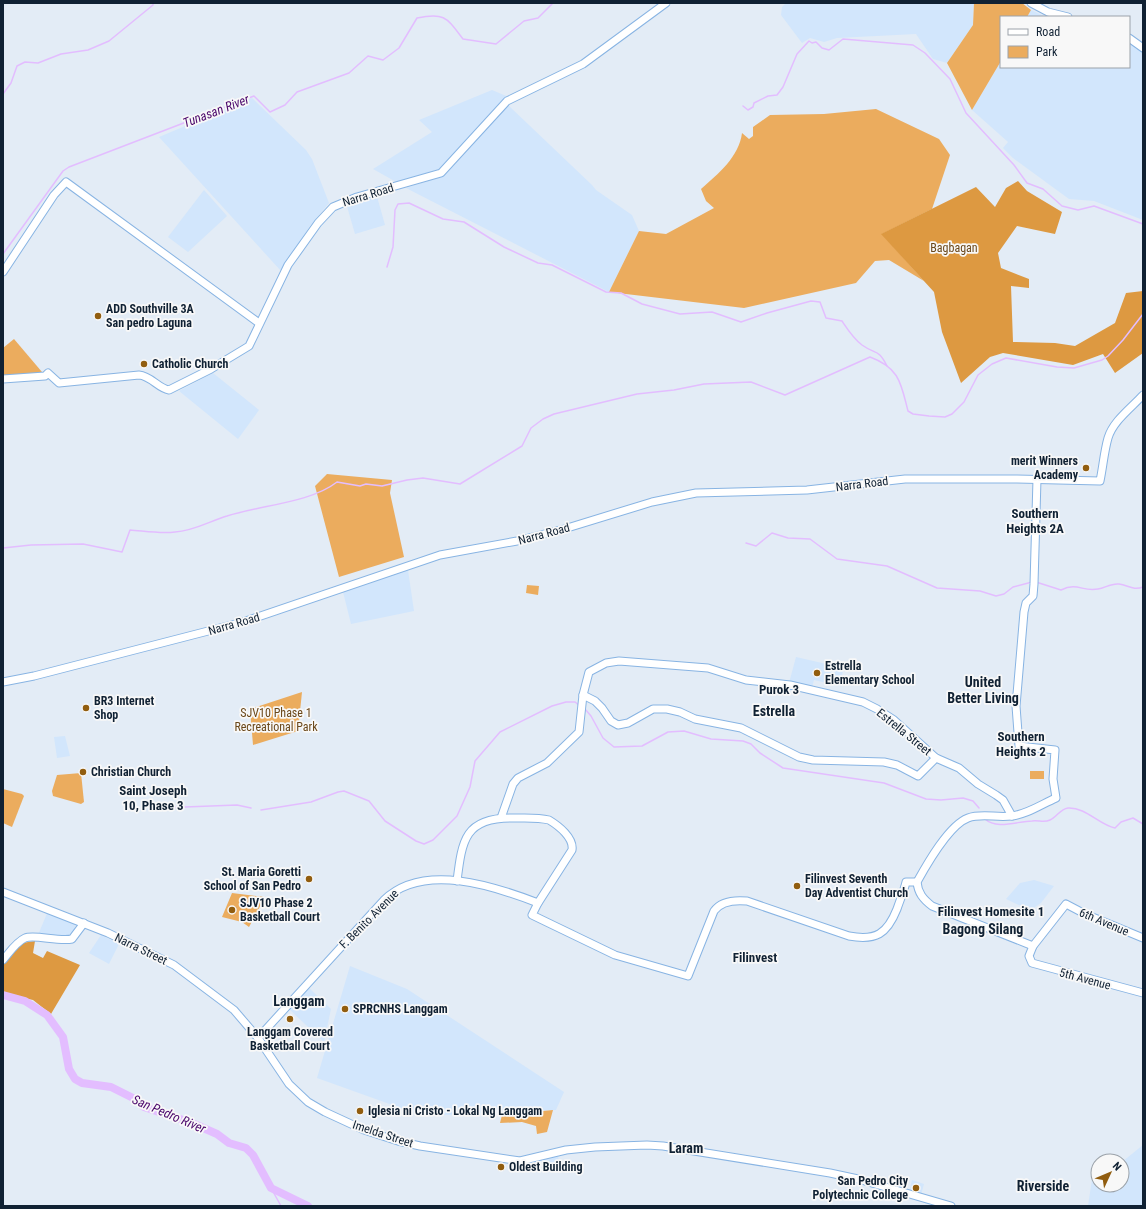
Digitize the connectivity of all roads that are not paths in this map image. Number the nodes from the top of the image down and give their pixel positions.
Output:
1 (666, 3) edge
2 (1031, 3) edge
3 (1064, 16) edge
4 (1130, 39) edge
5 (1143, 48) edge
6 (3, 272) edge
7 (259, 323) junction
8 (3, 379) edge
9 (1143, 395) edge
10 (1037, 479) junction
11 (3, 682) edge
12 (583, 695) junction
13 (936, 758) junction
14 (1012, 816) junction
15 (501, 818) junction
16 (457, 881) junction
17 (918, 885) junction
18 (3, 892) edge
19 (538, 903) junction
20 (84, 923) junction
21 (1143, 938) edge
22 (1034, 946) junction
23 (3, 960) edge
24 (1143, 994) edge
25 (258, 1038) junction
26 (951, 1206) edge

1 - 7 street, Narra Road
2 - 3 street
4 - 5 street
6 - 7 street
7 - 8 street, Narra Road
9 - 10 street, Narra Road
10 - 11 street, Narra Road
10 - 14 street
12 - 13 street
12 - 13 street, Estrella Street
12 - 15 street, Estrella Street
13 - 14 street, Estrella Street
14 - 17 street
15 - 16 street
15 - 19 street
16 - 19 street, F. Benito Avenue
16 - 25 street, F. Benito Avenue
17 - 19 street
17 - 22 street
18 - 20 street, Narra Street
20 - 23 street
20 - 25 street, Narra Street
21 - 22 street, 6th Avenue
22 - 24 street, 5th Avenue
25 - 26 street, Imelda Street

